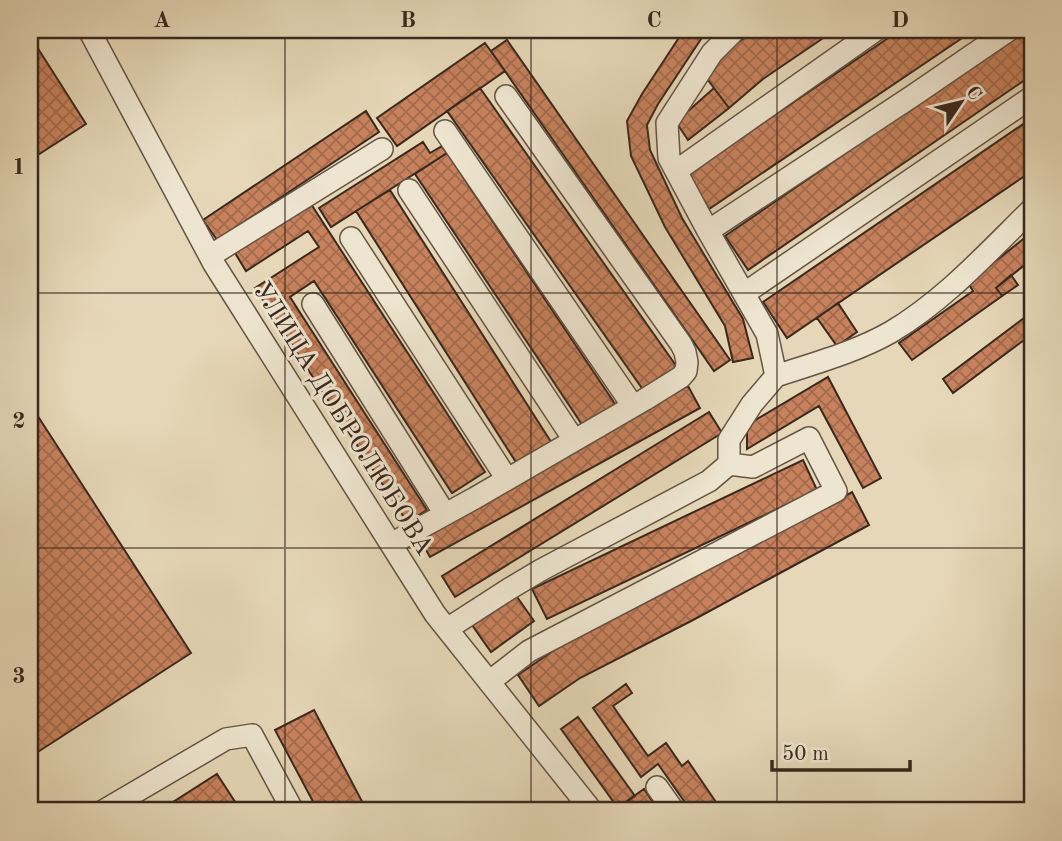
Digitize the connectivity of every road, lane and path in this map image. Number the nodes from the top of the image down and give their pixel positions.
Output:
1 (89, 30) edge
2 (735, 30) edge
3 (876, 30) edge
4 (1009, 30) edge
5 (506, 96) dead end
6 (1032, 97) edge
7 (445, 131) dead end
8 (382, 149) dead end
9 (676, 171) junction
10 (408, 190) dead end
11 (1032, 209) edge
12 (708, 232) junction
13 (351, 238) dead end
14 (209, 256) junction
15 (744, 293) junction
16 (313, 304) dead end
17 (776, 376) junction
18 (633, 406) junction
19 (574, 440) junction
20 (729, 464) junction
21 (507, 479) junction
22 (445, 514) junction
23 (391, 544) junction
24 (447, 629) junction
25 (489, 682) junction
26 (657, 787) dead end
27 (103, 811) edge
28 (293, 811) edge
29 (592, 811) edge
30 (674, 811) edge

1 - 14 street, УЛИЦА ДОБРОЛЮБОВА
2 - 9 street
3 - 9 street
4 - 12 street
5 - 18 street
6 - 15 street
7 - 18 street
8 - 14 street
9 - 12 street
10 - 19 street
11 - 17 street
12 - 15 street
13 - 21 street
14 - 23 street, УЛИЦА ДОБРОЛЮБОВА
15 - 17 street
16 - 22 street
17 - 20 street
18 - 19 street
19 - 21 street
20 - 24 street
20 - 25 street
21 - 22 street
22 - 23 street
23 - 24 street, УЛИЦА ДОБРОЛЮБОВА
24 - 25 street, УЛИЦА ДОБРОЛЮБОВА
25 - 29 street, УЛИЦА ДОБРОЛЮБОВА
26 - 30 street
27 - 28 street

